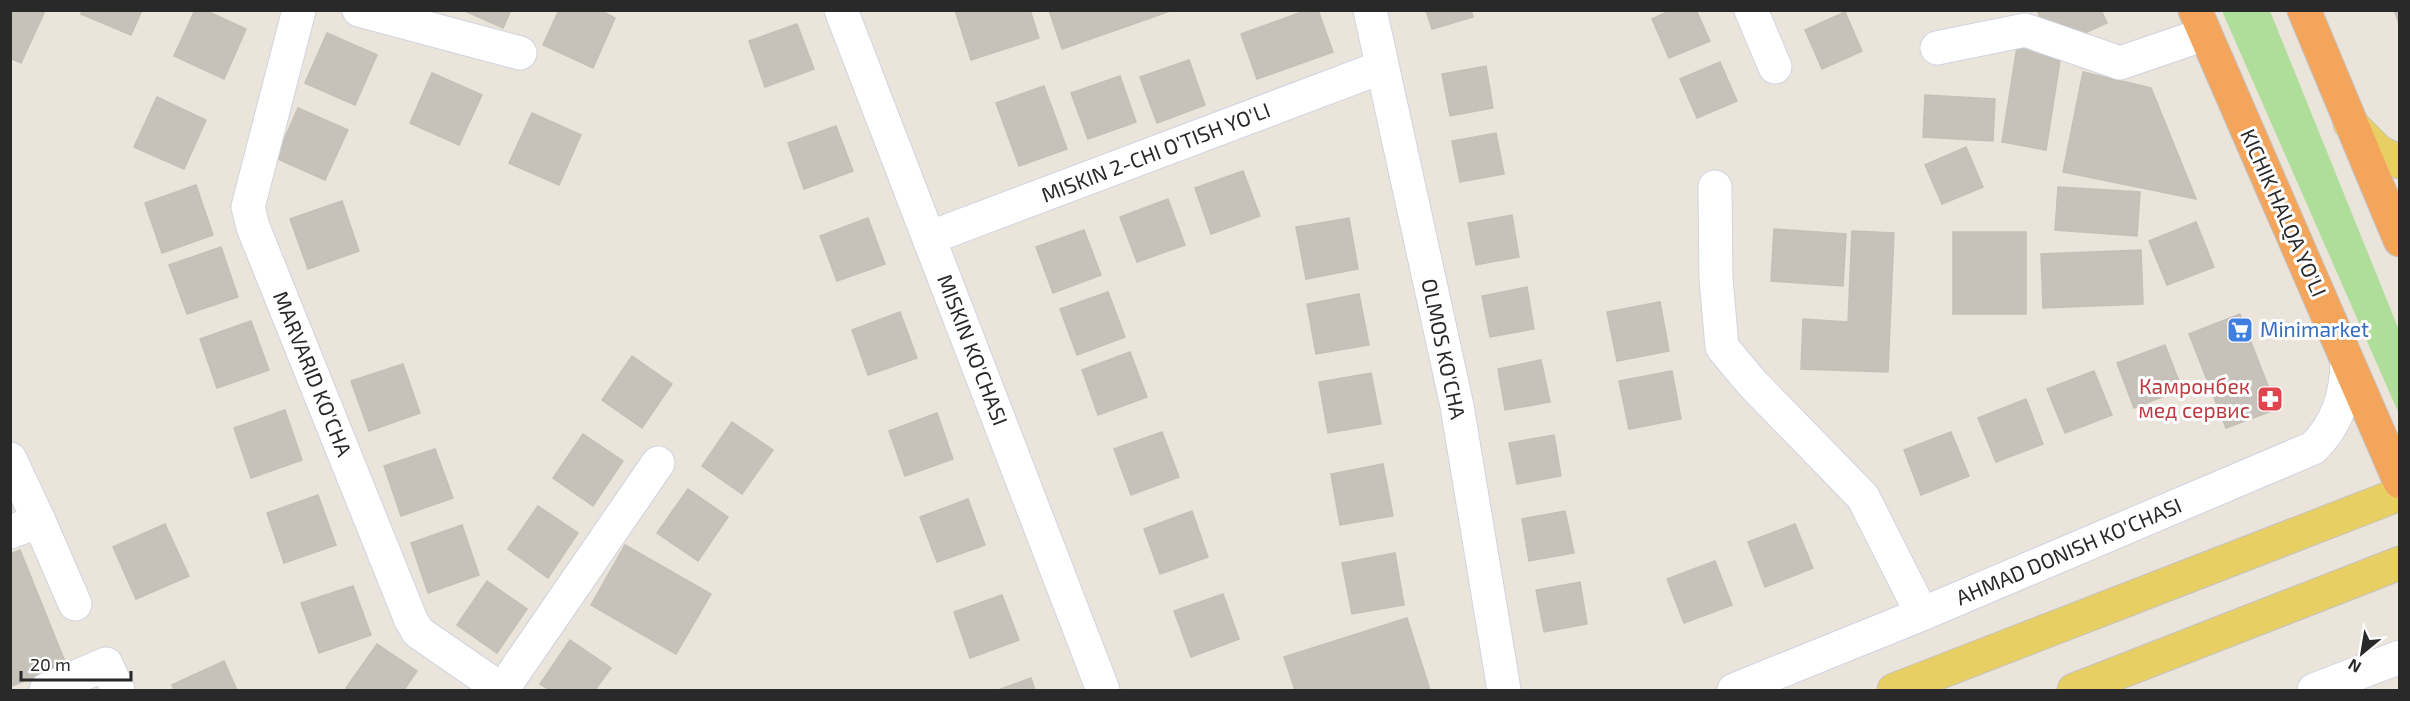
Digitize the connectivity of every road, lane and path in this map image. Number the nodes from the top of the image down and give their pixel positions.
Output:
1 (299, 10) edge
2 (358, 10) edge
3 (841, 10) edge
4 (1370, 10) edge
5 (1751, 10) edge
6 (2304, 10) edge
7 (2200, 22) edge
8 (1937, 48) dead end
9 (520, 53) dead end
10 (1382, 67) junction
11 (1775, 67) dead end
12 (2349, 121) junction
13 (2400, 162) edge
14 (1715, 187) dead end
15 (929, 238) junction
16 (2400, 240) edge
17 (2347, 360) junction
18 (10, 459) edge
19 (658, 463) dead end
20 (2400, 482) edge
21 (2400, 494) edge
22 (25, 527) edge
23 (2400, 563) edge
24 (75, 604) dead end
25 (1922, 614) junction
26 (2400, 657) edge
27 (46, 690) edge
28 (118, 690) edge
29 (502, 690) edge
30 (1103, 690) edge
31 (1504, 690) edge
32 (1734, 690) edge
33 (1894, 690) edge
34 (2074, 690) edge
35 (2314, 690) edge

1 - 29 street, MARVARID KO'CHA
2 - 9 street
3 - 15 street, MISKIN KO'CHASI
4 - 10 street, OLMOS KO'CHA
5 - 11 street
6 - 12 highway
7 - 8 street
7 - 17 highway, KICHIK HALQA YO'LI
10 - 15 street, MISKIN 2-CHI O'TISH YO'LI
10 - 31 street, OLMOS KO'CHA
12 - 13 main road
12 - 16 highway
14 - 25 street
15 - 30 street, MISKIN KO'CHASI
17 - 20 highway, KICHIK HALQA YO'LI
17 - 25 street, AHMAD DONISH KO'CHASI
18 - 22 street
19 - 29 street
21 - 33 main road
22 - 24 street
23 - 34 main road
25 - 32 street, AHMAD DONISH KO'CHASI
26 - 35 street
27 - 28 street

